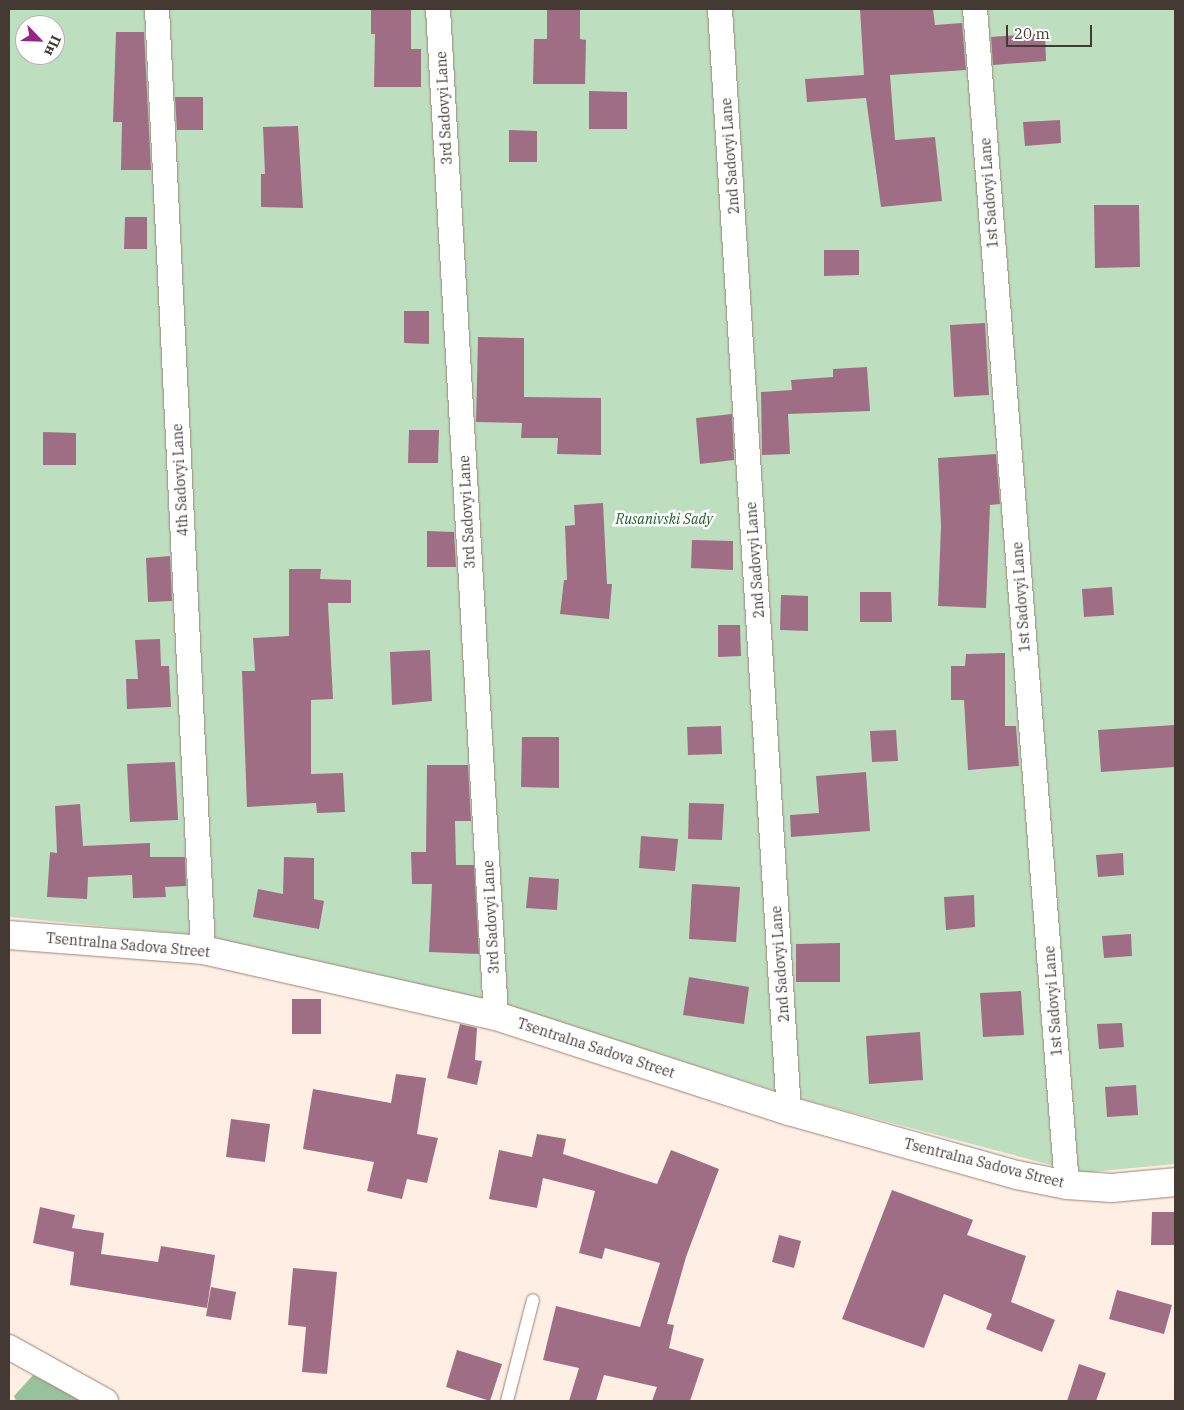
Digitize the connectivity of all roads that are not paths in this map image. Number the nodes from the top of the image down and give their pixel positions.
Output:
1 (157, 9) edge
2 (438, 9) edge
3 (720, 9) edge
4 (975, 9) edge
5 (9, 935) edge
6 (203, 950) junction
7 (496, 1016) junction
8 (789, 1111) junction
9 (1175, 1182) edge
10 (1067, 1185) junction
11 (533, 1300) dead end
12 (9, 1347) edge
13 (106, 1401) edge
14 (507, 1401) edge

1 - 6 street, 4th Sadovyi Lane
2 - 7 street, 3rd Sadovyi Lane
3 - 8 street, 2nd Sadovyi Lane
4 - 10 street, 1st Sadovyi Lane
5 - 6 main road, Tsentralna Sadova Street
6 - 7 main road, Tsentralna Sadova Street
7 - 8 main road, Tsentralna Sadova Street
8 - 10 main road, Tsentralna Sadova Street
9 - 10 main road, Tsentralna Sadova Street
11 - 14 lane
12 - 13 street

